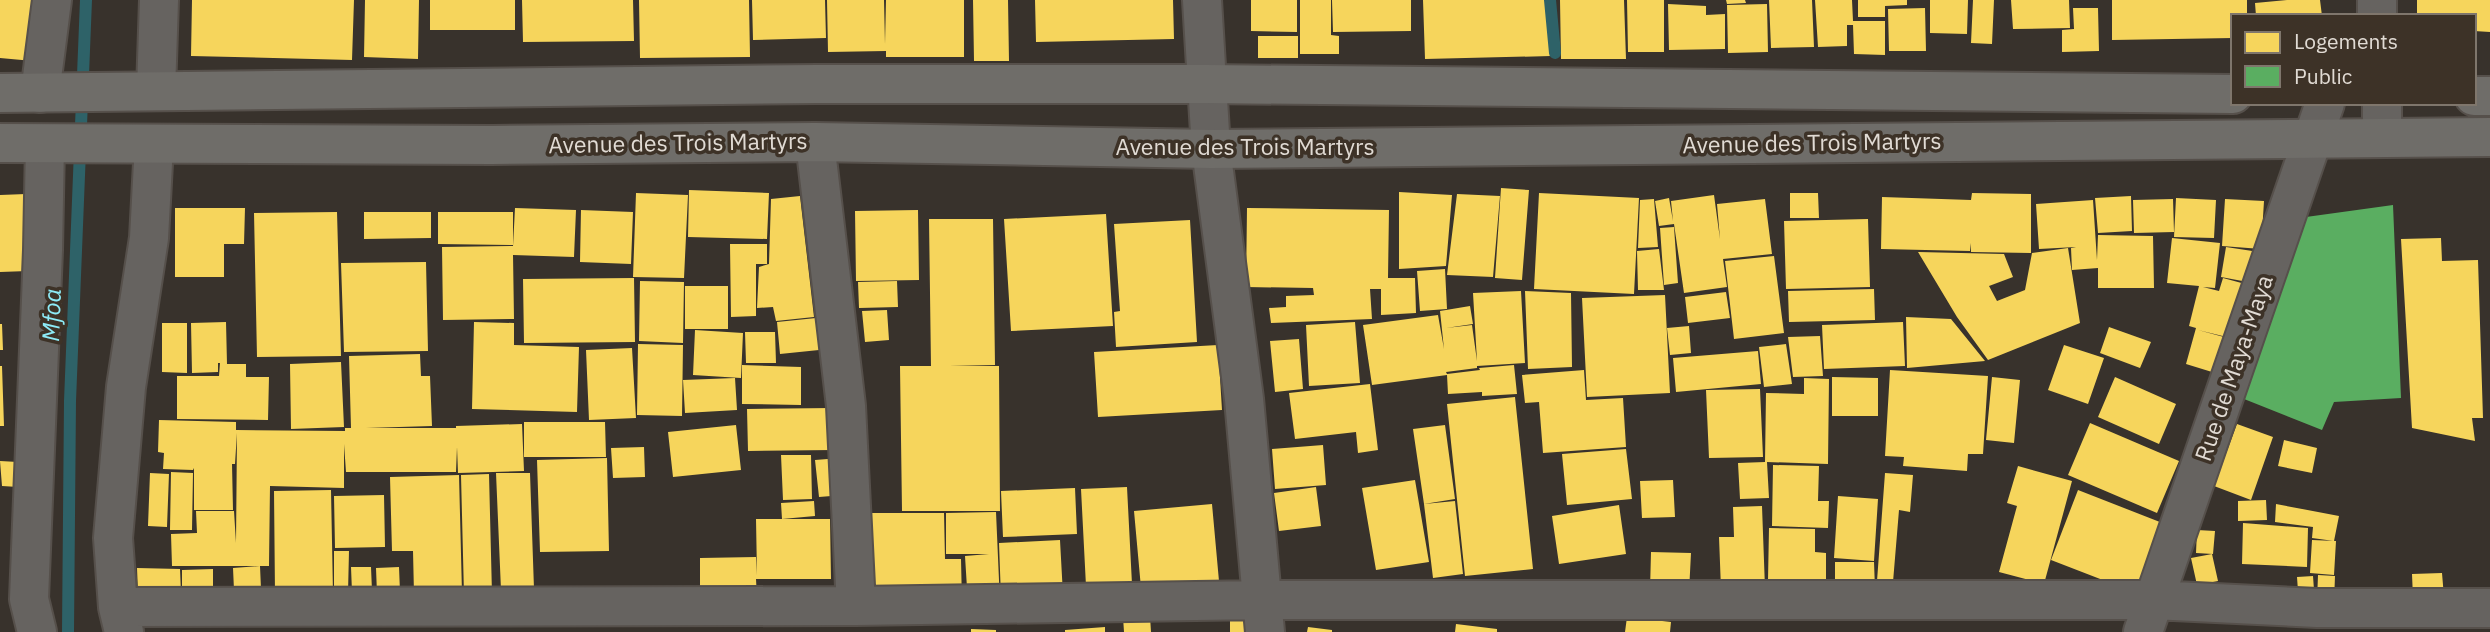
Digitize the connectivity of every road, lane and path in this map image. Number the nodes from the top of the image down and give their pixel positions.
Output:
1 (52, 0) edge
2 (159, 0) edge
3 (1202, 0) edge
4 (1206, 84) junction
5 (146, 91) junction
6 (0, 93) edge
7 (40, 93) junction
8 (2231, 94) edge
9 (2319, 120) edge
10 (2382, 120) edge
11 (2490, 137) edge
12 (815, 142) junction
13 (0, 143) edge
14 (60, 144) junction
15 (144, 144) junction
16 (1211, 149) junction
17 (856, 606) junction
18 (2490, 608) edge
19 (22, 610) edge
20 (1263, 616) edge
21 (2148, 616) edge
22 (121, 619) edge
23 (2315, 620) edge

1 - 7 street
2 - 5 street
3 - 4 street
4 - 5 main road
4 - 8 main road
4 - 16 street
5 - 7 main road
6 - 7 main road
9 - 10 main road, Avenue des Trois Martyrs
9 - 16 main road, Avenue des Trois Martyrs
9 - 21 street, Rue de Maya-Maya
10 - 11 main road, Avenue des Trois Martyrs
12 - 15 main road, Avenue des Trois Martyrs
12 - 16 main road, Avenue des Trois Martyrs
12 - 17 street
13 - 14 main road, Avenue des Trois Martyrs
14 - 15 main road, Avenue des Trois Martyrs
14 - 19 street
15 - 22 street
16 - 20 street
17 - 20 street
17 - 22 street
18 - 23 street
20 - 21 street
21 - 23 street

